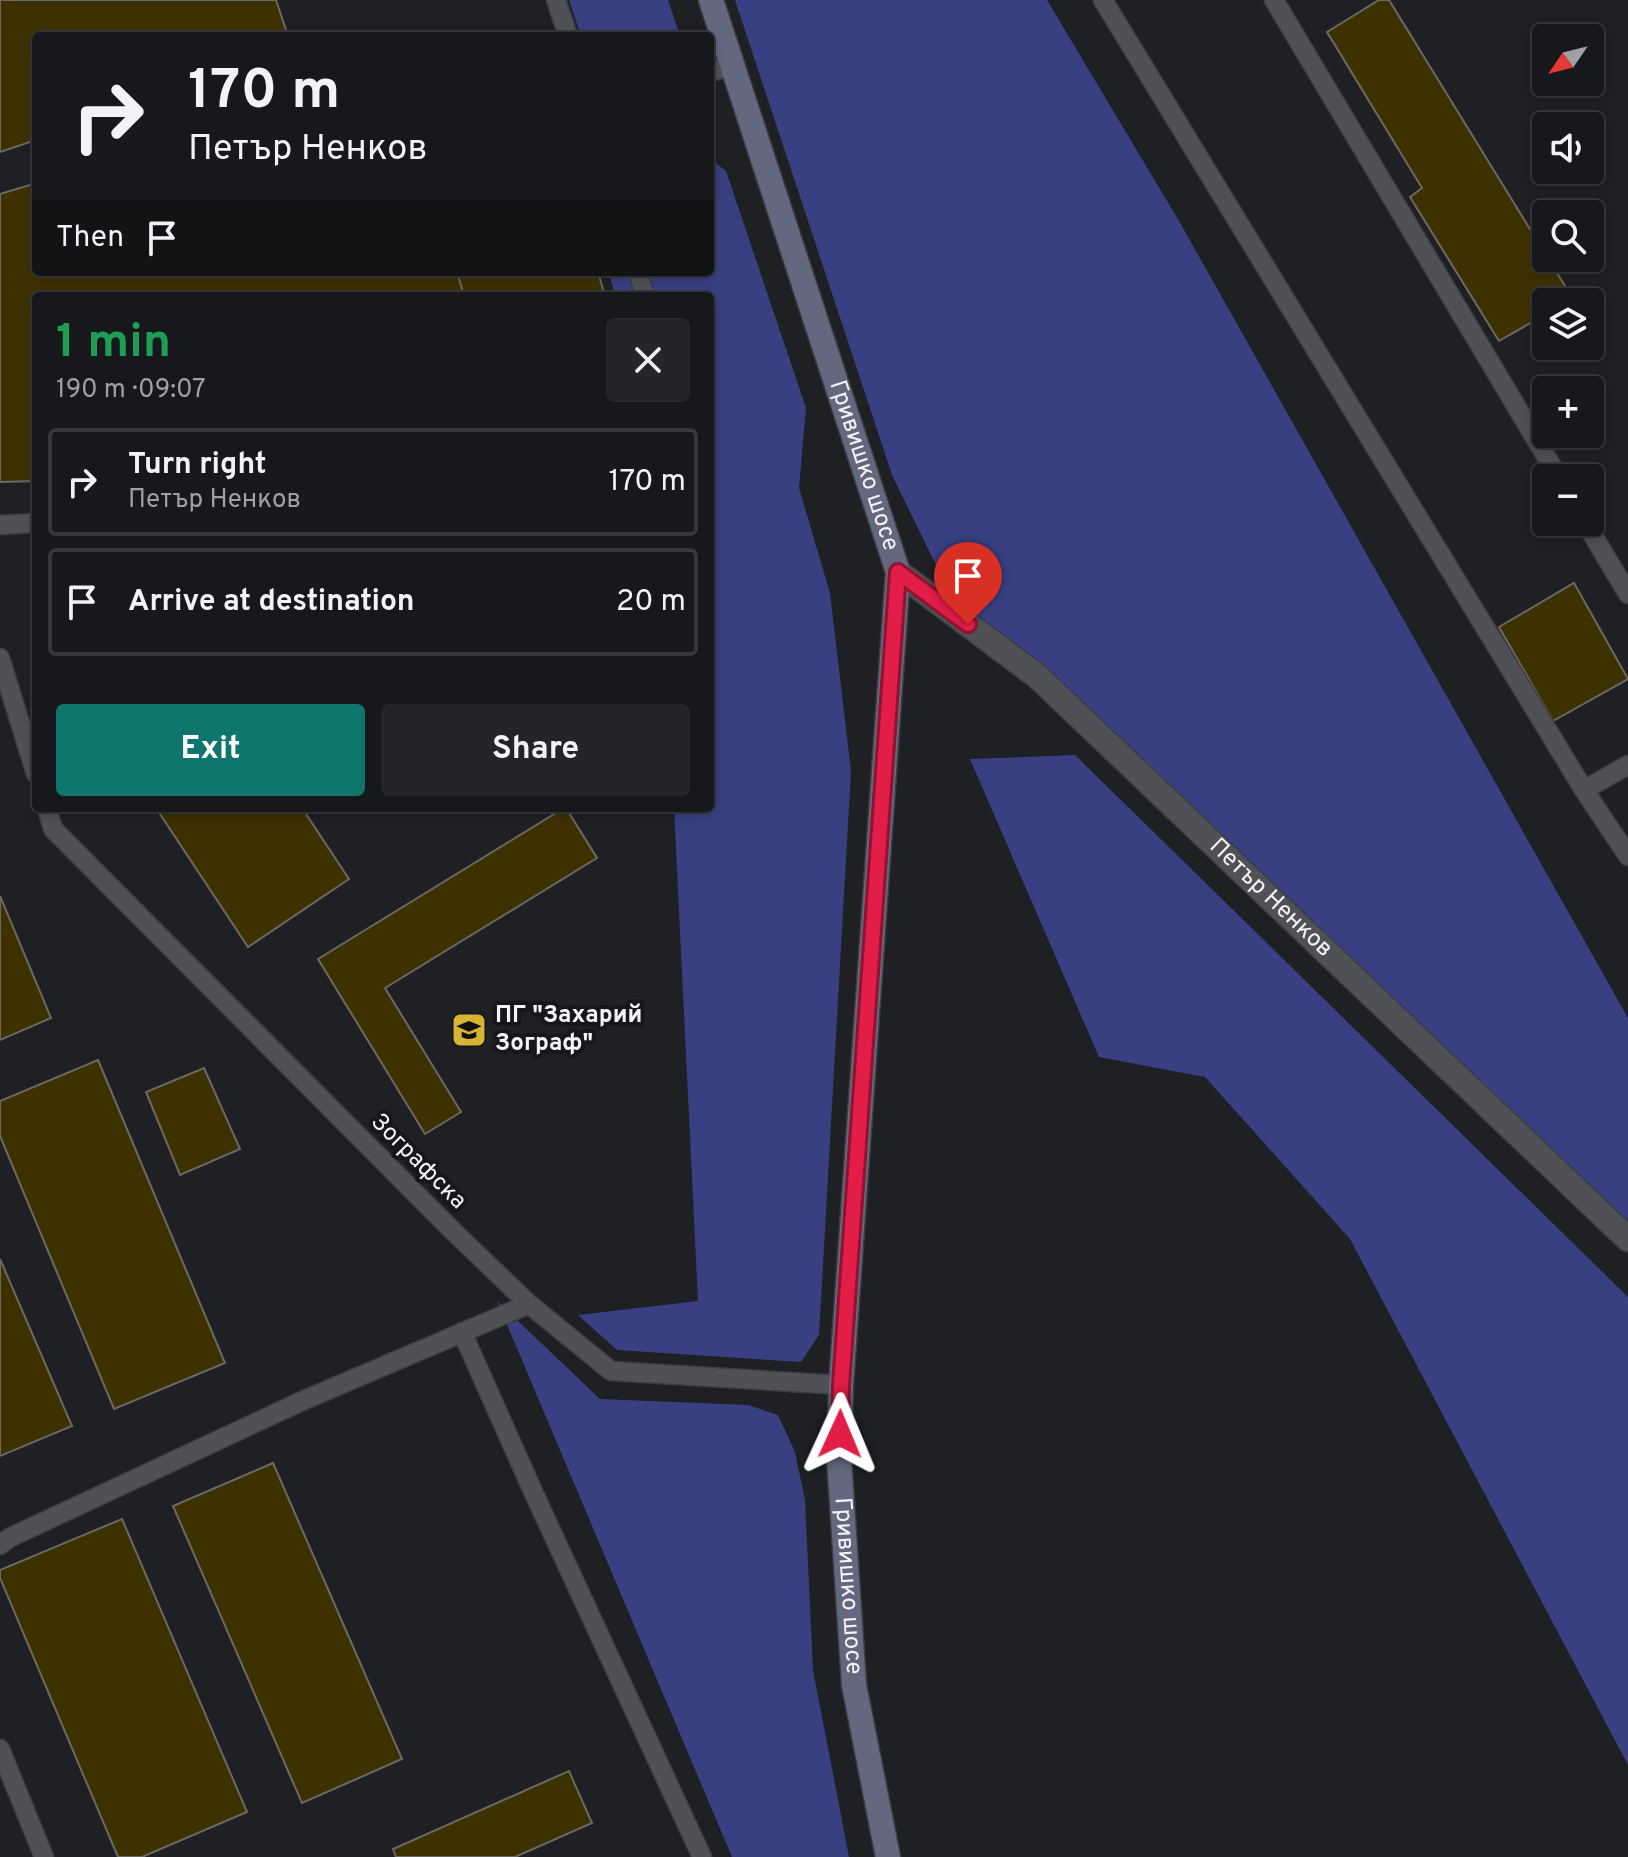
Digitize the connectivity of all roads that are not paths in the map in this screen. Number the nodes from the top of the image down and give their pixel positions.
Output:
1 (556, 0) edge
2 (711, 0) edge
3 (1103, 0) edge
4 (1274, 0) edge
5 (567, 32) edge
6 (721, 69) edge
7 (1551, 464) edge
8 (32, 523) edge
9 (0, 525) edge
10 (1593, 536) edge
11 (898, 572) junction
12 (1628, 594) edge
13 (0, 658) edge
14 (32, 761) edge
15 (1628, 765) edge
16 (1584, 790) junction
17 (48, 812) edge
18 (1628, 856) edge
19 (1628, 1239) edge
20 (529, 1304) junction
21 (462, 1332) junction
22 (841, 1385) junction
23 (0, 1545) edge
24 (0, 1749) edge
25 (44, 1857) edge
26 (702, 1857) edge
27 (888, 1857) edge

1 - 5 lane
2 - 6 street, Гривишко шосе
3 - 16 lane
4 - 7 lane
6 - 11 street, Гривишко шосе
8 - 9 lane
10 - 12 lane
11 - 19 street, Петър Ненков
11 - 22 street, Гривишко шосе
13 - 14 lane
15 - 16 lane
16 - 18 lane
17 - 20 lane, Зографска
20 - 21 lane
20 - 22 lane, Зографска
21 - 23 lane
21 - 26 lane
22 - 27 street, Гривишко шосе
24 - 25 lane

